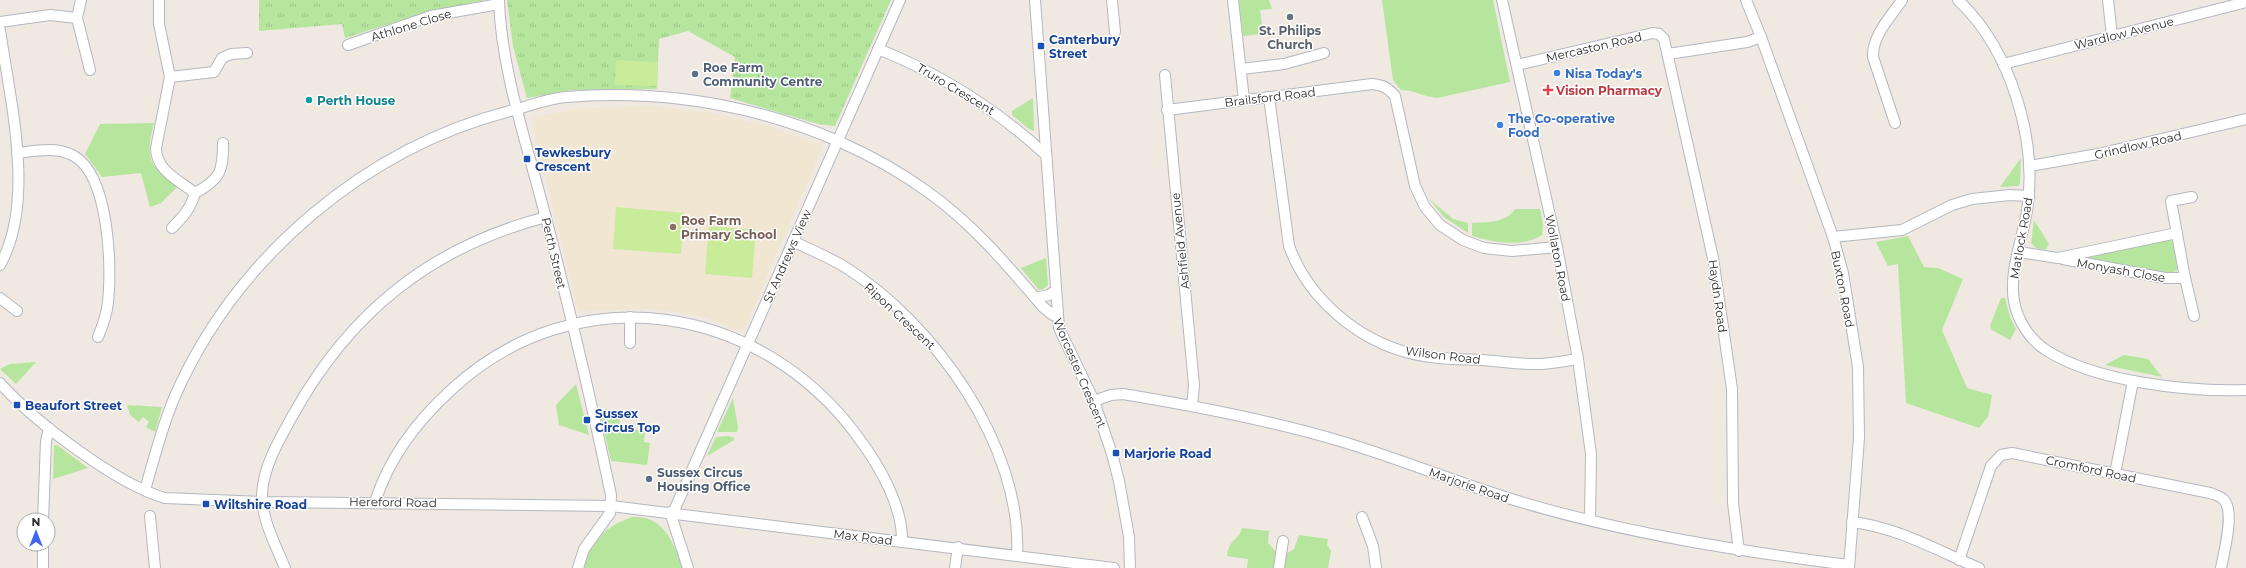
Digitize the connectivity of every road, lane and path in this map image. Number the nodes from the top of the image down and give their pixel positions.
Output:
1 (81, 0) edge
2 (159, 0) edge
3 (900, 0) edge
4 (1035, 0) edge
5 (1112, 0) edge
6 (1233, 0) edge
7 (1502, 0) edge
8 (1746, 0) edge
9 (1902, 0) edge
10 (2108, 0) edge
11 (1962, 1) edge
12 (499, 2) edge
13 (2246, 2) edge
14 (77, 18) junction
15 (0, 22) edge
16 (0, 30) edge
17 (1115, 32) dead end
18 (2112, 36) junction
19 (1761, 37) junction
20 (1666, 44) joint
21 (348, 45) dead end
22 (878, 49) junction
23 (247, 53) dead end
24 (1324, 53) dead end
25 (1668, 54) junction
26 (2002, 64) junction
27 (1517, 65) junction
28 (1241, 69) junction
29 (90, 70) dead end
30 (1164, 75) dead end
31 (170, 77) junction
32 (3, 80) edge
33 (1269, 97) junction
34 (1244, 100) junction
35 (518, 109) junction
36 (1167, 110) junction
37 (2246, 118) edge
38 (1895, 123) dead end
39 (838, 141) junction
40 (223, 143) dead end
41 (17, 153) junction
42 (1046, 155) junction
43 (2030, 166) junction
44 (195, 193) junction
45 (2029, 196) junction
46 (2192, 197) dead end
47 (546, 217) junction
48 (172, 228) dead end
49 (2177, 233) junction
50 (1832, 237) junction
51 (793, 241) junction
52 (1557, 248) junction
53 (2019, 252) junction
54 (2058, 258) junction
55 (0, 265) edge
56 (2185, 278) junction
57 (1056, 290) junction
58 (0, 298) edge
59 (1034, 298) junction
60 (17, 311) dead end
61 (1058, 315) junction
62 (2194, 316) dead end
63 (630, 318) junction
64 (572, 325) junction
65 (98, 337) dead end
66 (630, 343) dead end
67 (748, 344) junction
68 (1578, 359) junction
69 (2133, 381) junction
70 (0, 383) edge
71 (2246, 390) edge
72 (1094, 401) junction
73 (1192, 406) junction
74 (49, 428) junction
75 (2115, 474) junction
76 (146, 490) junction
77 (263, 502) junction
78 (375, 502) junction
79 (611, 506) junction
80 (43, 512) edge
81 (672, 512) junction
82 (150, 516) dead end
83 (1362, 517) dead end
84 (1590, 519) junction
85 (1852, 522) junction
86 (1283, 541) dead end
87 (902, 542) junction
88 (958, 547) junction
89 (43, 552) edge
90 (1739, 552) junction
91 (1017, 556) junction
92 (1959, 560) junction
93 (1378, 563) edge
94 (1849, 567) edge
95 (43, 568) edge
96 (155, 568) edge
97 (286, 568) edge
98 (578, 568) edge
99 (688, 568) edge
100 (954, 568) edge
101 (1114, 568) edge
102 (1130, 568) edge
103 (1279, 568) edge
104 (1979, 568) edge
105 (2221, 568) edge

1 - 14 street
2 - 31 street
3 - 22 street, St Andrews View
4 - 42 street
5 - 17 street
6 - 28 street
7 - 27 street, Wollaton Road
8 - 19 street, Buxton Road
9 - 38 street
10 - 18 street
11 - 26 street, Matlock Road
12 - 21 street, Athlone Close
12 - 35 street, Perth Street
13 - 18 street, Wardlow Avenue
14 - 15 street
14 - 29 street
16 - 32 street
18 - 26 street, Wardlow Avenue
19 - 25 street
19 - 50 street, Buxton Road
20 - 25 street, Haydn Road
20 - 27 street, Mercaston Road
22 - 39 street, St Andrews View
22 - 42 street, Truro Crescent
23 - 31 street
24 - 28 street
25 - 90 street, Haydn Road
26 - 43 street, Matlock Road
27 - 52 street, Wollaton Road
28 - 34 street
30 - 36 street, Ashfield Avenue
31 - 44 street
32 - 41 street
33 - 34 street, Brailsford Road
33 - 52 street, Brailsford Road
33 - 68 street, Wilson Road
34 - 36 street, Brailsford Road
35 - 39 street, Worcester Crescent
35 - 47 street, Perth Street
35 - 76 street, Worcester Crescent
36 - 73 street, Ashfield Avenue
37 - 43 street, Grindlow Road
39 - 51 street, St Andrews View
39 - 59 street, Worcester Crescent
40 - 44 street
41 - 55 street
41 - 65 street
42 - 57 street
43 - 45 street, Matlock Road
44 - 48 street
45 - 50 street
45 - 53 street, Matlock Road
46 - 49 street, Monyash Close
47 - 64 street, Perth Street
47 - 77 street
49 - 54 street, Monyash Close
49 - 56 street, Monyash Close
50 - 85 street, Buxton Road
51 - 67 street, St Andrews View
51 - 91 street, Ripon Crescent
52 - 68 street, Wollaton Road
53 - 54 street, Monyash Close
53 - 69 street, Matlock Road
54 - 56 street, Monyash Close
56 - 62 street, Monyash Close
57 - 59 street
57 - 61 street
58 - 60 street
59 - 61 street, Worcester Crescent
61 - 72 street, Worcester Crescent
63 - 64 street
63 - 66 street
63 - 67 street
64 - 78 street
64 - 79 street, Perth Street
67 - 81 street, St Andrews View
67 - 87 street
68 - 84 street, Wollaton Road
69 - 71 street, Matlock Road
69 - 75 street
70 - 74 street, Hereford Road
72 - 73 street, Marjorie Road
72 - 102 street, Worcester Crescent
73 - 84 street, Marjorie Road
74 - 76 street, Hereford Road
74 - 80 street
75 - 92 street, Cromford Road
75 - 105 street, Cromford Road
76 - 77 street, Hereford Road
77 - 78 street, Hereford Road
77 - 97 street
78 - 79 street, Hereford Road
79 - 81 street, Max Road
79 - 98 street
81 - 87 street, Max Road
81 - 99 street
82 - 96 street
83 - 93 street
84 - 90 street, Marjorie Road
85 - 92 street
85 - 94 street, Buxton Road
86 - 103 street
87 - 88 street, Max Road
88 - 91 street, Max Road
88 - 100 street
89 - 95 street
90 - 94 street, Marjorie Road
91 - 101 street, Max Road
92 - 104 street

